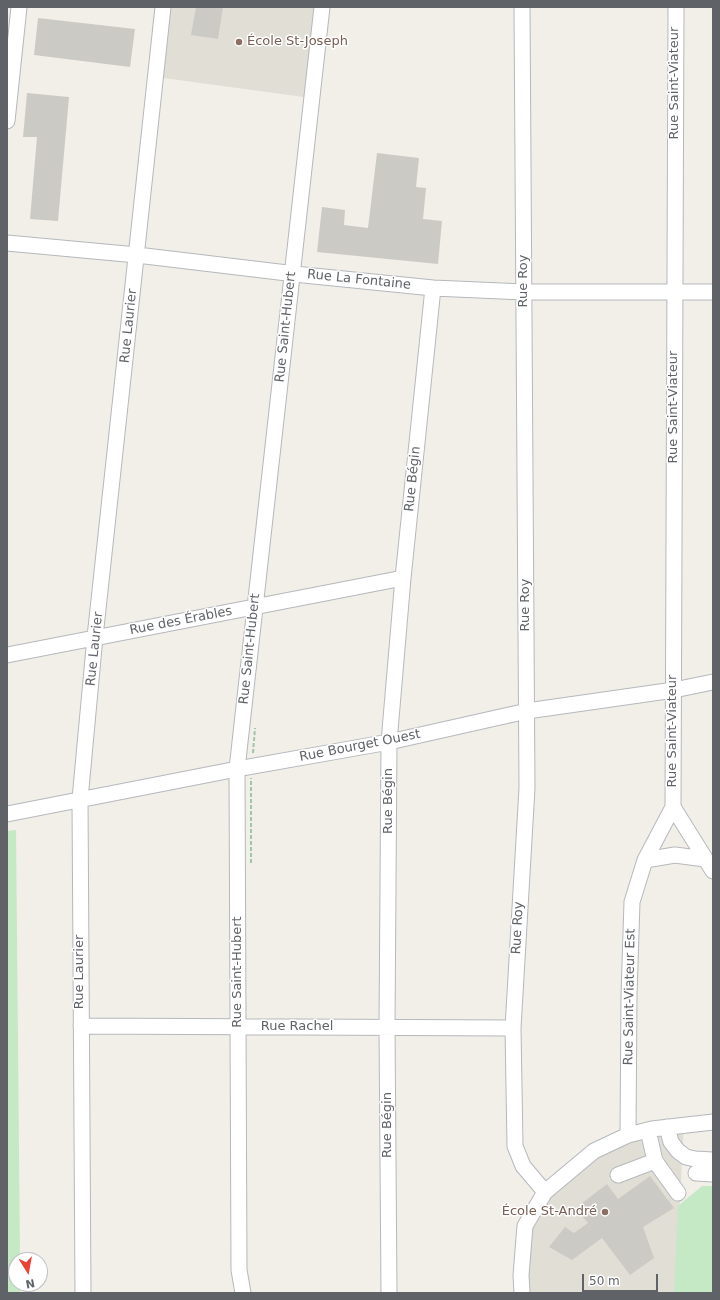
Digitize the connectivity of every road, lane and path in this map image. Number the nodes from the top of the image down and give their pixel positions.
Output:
1 (19, 7) edge
2 (163, 7) edge
3 (322, 7) edge
4 (522, 7) edge
5 (676, 7) edge
6 (7, 121) edge
7 (7, 243) edge
8 (136, 255) junction
9 (292, 273) junction
10 (433, 288) junction
11 (524, 292) junction
12 (675, 292) junction
13 (713, 292) edge
14 (403, 578) junction
15 (255, 607) junction
16 (95, 638) junction
17 (7, 655) edge
18 (713, 682) edge
19 (674, 690) junction
20 (527, 711) junction
21 (255, 728) dead end
22 (390, 742) junction
23 (244, 768) junction
24 (80, 799) junction
25 (673, 807) junction
26 (7, 814) edge
27 (645, 860) junction
28 (709, 865) edge
29 (251, 869) dead end
30 (80, 1026) junction
31 (238, 1026) junction
32 (387, 1027) junction
33 (512, 1028) junction
34 (713, 1122) edge
35 (667, 1127) junction
36 (648, 1130) junction
37 (628, 1135) junction
38 (713, 1160) edge
39 (655, 1161) junction
40 (696, 1173) dead end
41 (713, 1174) edge
42 (618, 1175) dead end
43 (545, 1192) junction
44 (678, 1194) dead end
45 (239, 1270) junction
46 (83, 1293) edge
47 (236, 1293) edge
48 (243, 1293) edge
49 (389, 1293) edge
50 (522, 1293) edge

1 - 6 street
2 - 8 street, Rue Laurier
3 - 9 street, Rue Saint-Hubert
4 - 11 street, Rue Roy
5 - 12 street, Rue Saint-Viateur
7 - 8 street, Rue La Fontaine
8 - 9 street, Rue La Fontaine
8 - 16 street, Rue Laurier
9 - 10 street, Rue La Fontaine
9 - 15 street, Rue Saint-Hubert
10 - 11 street, Rue La Fontaine
10 - 14 street, Rue Bégin
11 - 12 street, Rue La Fontaine
11 - 20 street, Rue Roy
12 - 13 street, Rue La Fontaine
12 - 19 street, Rue Saint-Viateur
14 - 15 street, Rue des Érables
14 - 22 street, Rue Bégin
15 - 16 street, Rue des Érables
15 - 23 street, Rue Saint-Hubert
16 - 17 street, Rue des Érables
16 - 24 street, Rue Laurier
18 - 19 street, Rue Bourget Ouest
19 - 20 street, Rue Bourget Ouest
19 - 25 street, Rue Saint-Viateur
20 - 22 street, Rue Bourget Ouest
20 - 33 street, Rue Roy
21 - 23 path
22 - 23 street, Rue Bourget Ouest
22 - 32 street, Rue Bégin
23 - 24 street, Rue Bourget Ouest
23 - 29 path
23 - 31 street, Rue Saint-Hubert
24 - 26 street, Rue Bourget Ouest
24 - 30 street, Rue Laurier
25 - 27 street, Rue Saint-Viateur Est
25 - 28 street
27 - 28 street
27 - 37 street, Rue Saint-Viateur Est
30 - 31 street, Rue Rachel
30 - 46 street, Rue Laurier
31 - 32 street, Rue Rachel
31 - 45 street, Rue Saint-Hubert
32 - 33 street, Rue Rachel
32 - 49 street, Rue Bégin
33 - 43 street, Rue Roy
34 - 35 street
35 - 36 street
35 - 38 street
36 - 37 street
36 - 39 street
37 - 43 street
39 - 42 street
39 - 44 street
40 - 41 street
43 - 50 street
45 - 47 street
45 - 48 street, Rue Saint-Hubert

